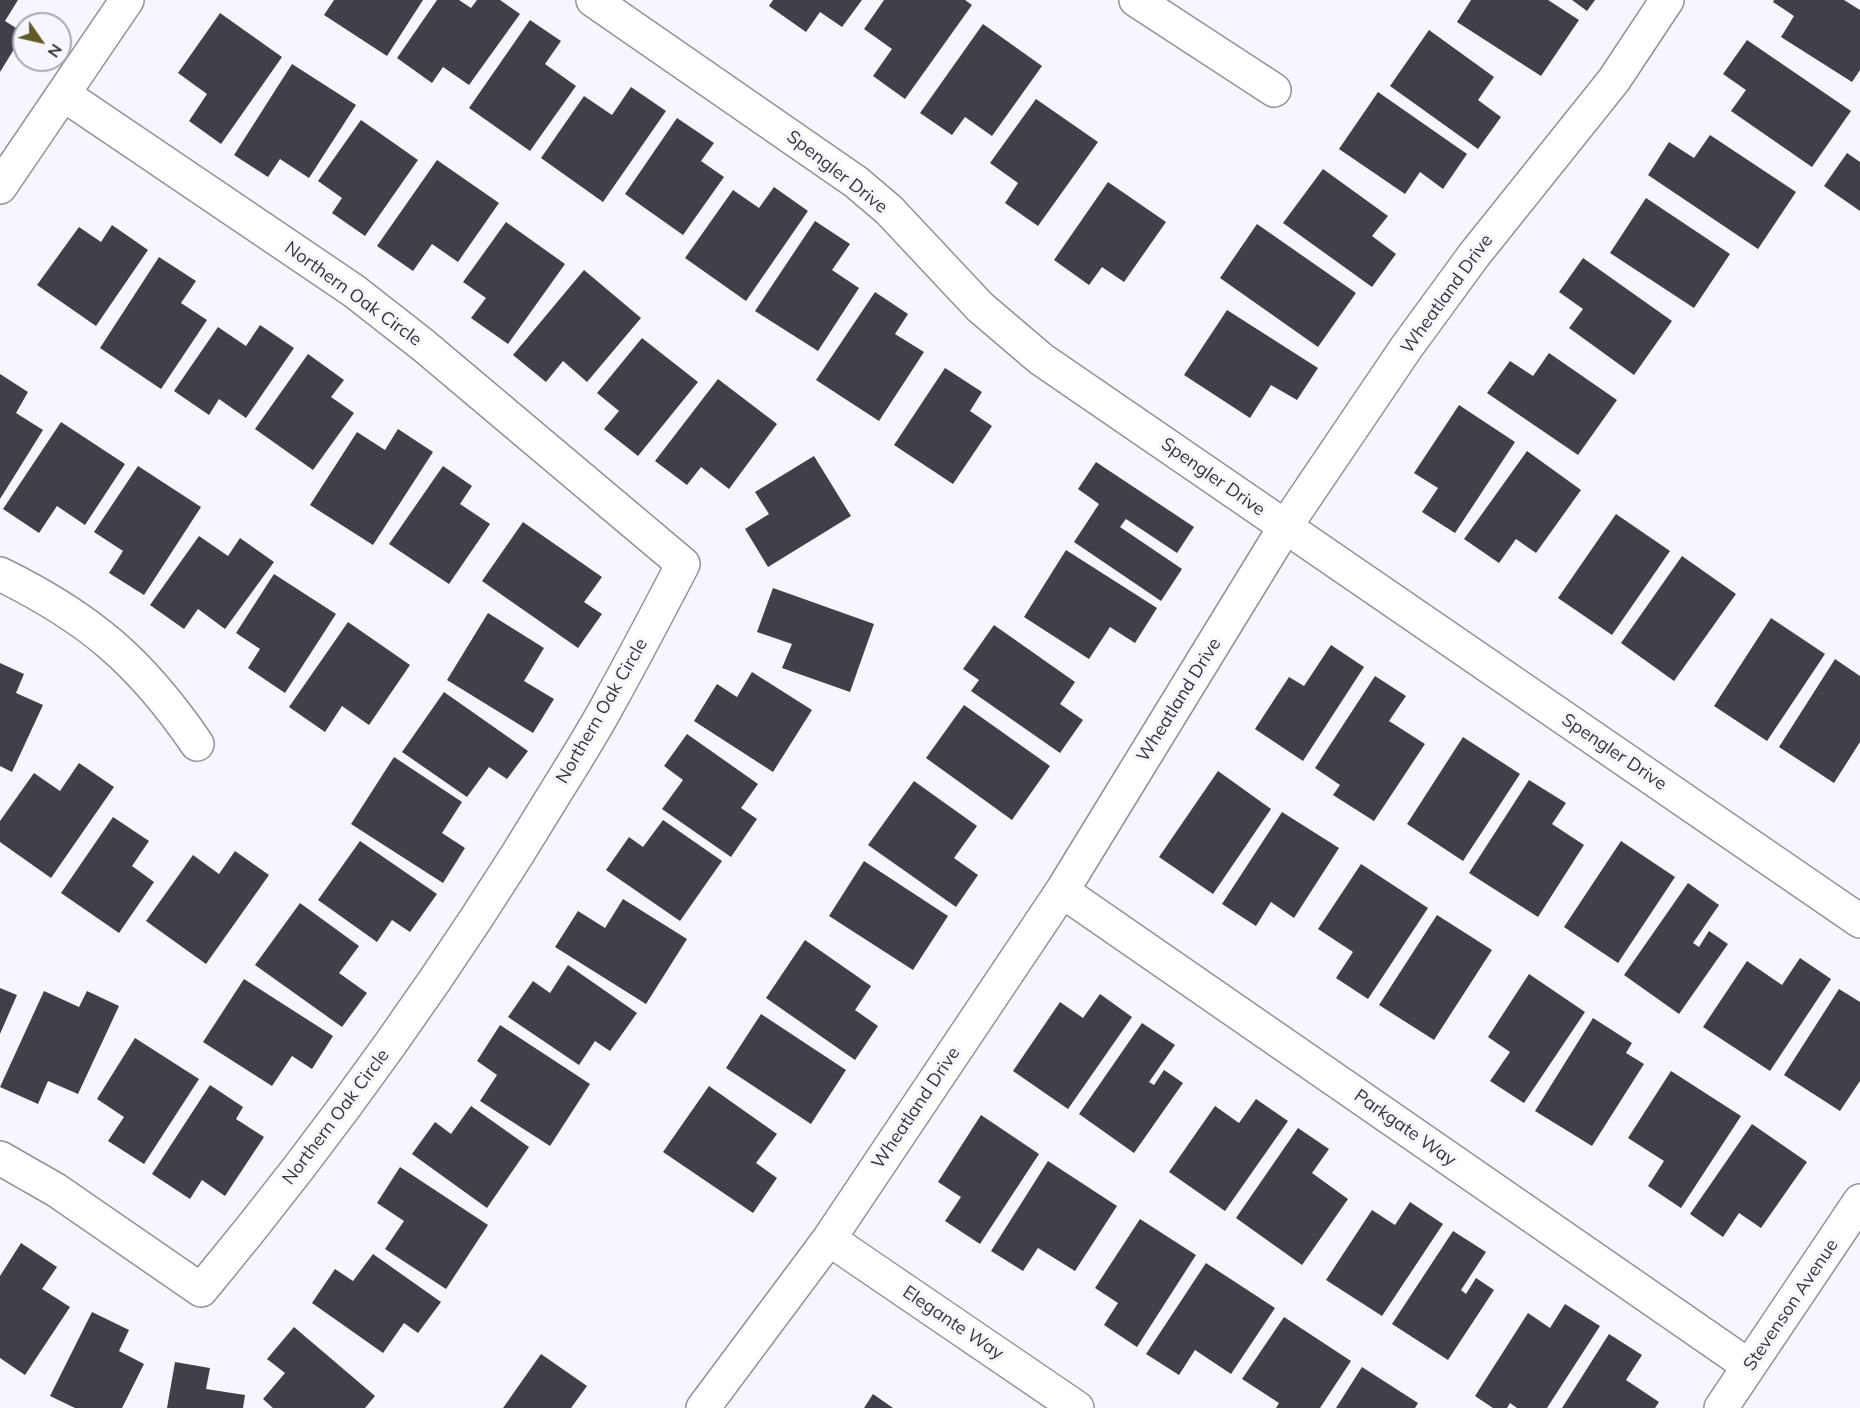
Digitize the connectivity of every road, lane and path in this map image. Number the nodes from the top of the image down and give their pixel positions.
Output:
1 (127, 0) edge
2 (593, 0) edge
3 (1136, 0) edge
4 (1667, 0) edge
5 (1274, 90) dead end
6 (63, 94) junction
7 (0, 187) edge
8 (1285, 527) junction
9 (0, 574) edge
10 (197, 744) dead end
11 (1062, 891) junction
12 (1860, 921) edge
13 (0, 1158) edge
14 (1860, 1201) edge
15 (829, 1239) junction
16 (1749, 1366) junction
17 (703, 1408) edge
18 (1077, 1408) edge
19 (1721, 1408) edge

1 - 6 street
2 - 8 street, Spengler Drive
3 - 5 street
4 - 8 street, Wheatland Drive
6 - 7 street
6 - 13 street, Northern Oak Circle
8 - 11 street, Wheatland Drive
8 - 12 street, Spengler Drive
9 - 10 street
11 - 15 street, Wheatland Drive
11 - 16 street, Parkgate Way
14 - 16 street, Stevenson Avenue
15 - 17 street, Wheatland Drive
15 - 18 street, Elegante Way
16 - 19 street, Stevenson Avenue

